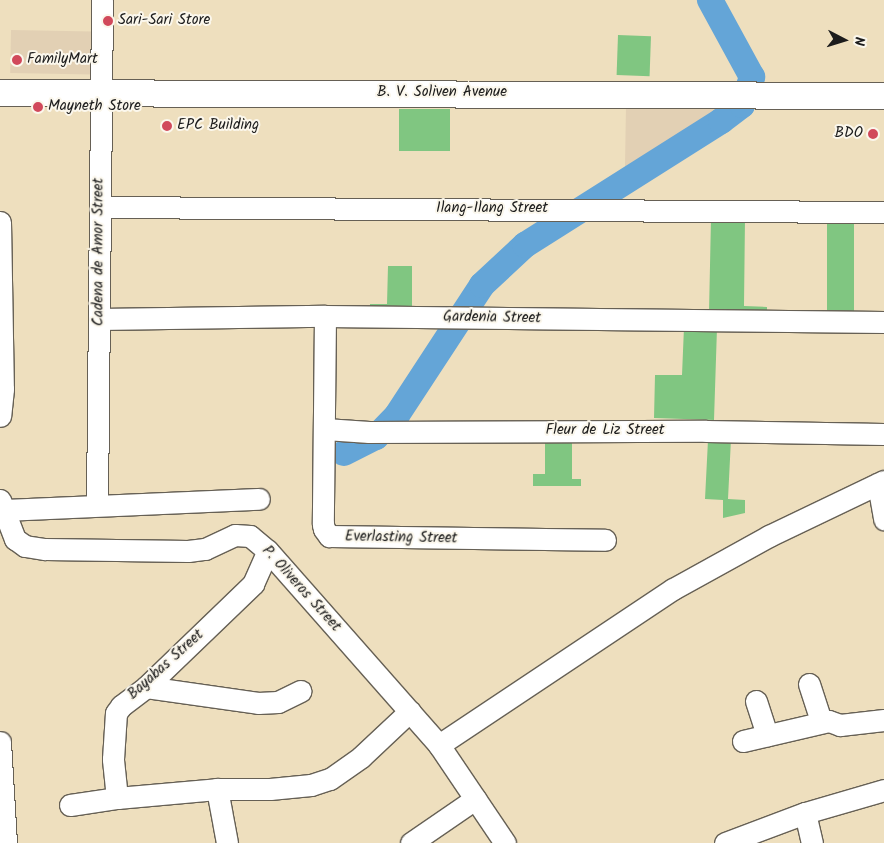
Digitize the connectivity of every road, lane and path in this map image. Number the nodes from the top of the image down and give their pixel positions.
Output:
1 (102, 0) edge
2 (100, 92) junction
3 (0, 93) edge
4 (884, 96) edge
5 (100, 206) junction
6 (884, 212) edge
7 (0, 222) edge
8 (325, 316) junction
9 (99, 319) junction
10 (884, 322) edge
11 (0, 416) edge
12 (325, 429) junction
13 (884, 434) edge
14 (881, 482) edge
15 (259, 499) dead end
16 (97, 504) junction
17 (2, 505) edge
18 (884, 518) edge
19 (605, 540) dead end
20 (268, 551) junction
21 (809, 684) dead end
22 (146, 686) junction
23 (301, 691) dead end
24 (756, 701) dead end
25 (410, 710) junction
26 (884, 720) edge
27 (821, 722) junction
28 (766, 735) junction
29 (743, 741) dead end
30 (439, 745) junction
31 (1, 753) edge
32 (217, 790) junction
33 (884, 790) edge
34 (117, 798) junction
35 (475, 799) junction
36 (70, 805) dead end
37 (805, 813) junction
38 (6, 843) edge
39 (227, 843) edge
40 (411, 843) edge
41 (504, 843) edge
42 (724, 843) edge
43 (812, 843) edge

1 - 2 street, Cadena de Amor Street
2 - 3 main road, B. V. Soliven Avenue
2 - 4 main road, B. V. Soliven Avenue
2 - 5 street, Cadena de Amor Street
5 - 6 street, Ilang-Ilang Street
5 - 9 street, Cadena de Amor Street
7 - 11 street
8 - 9 street, Gardenia Street
8 - 10 street, Gardenia Street
8 - 12 street, Everlasting Street
9 - 16 street, Cadena de Amor Street
12 - 13 street, Fleur de Liz Street
12 - 19 street, Everlasting Street
14 - 18 street
14 - 30 street
15 - 16 street
16 - 17 street
17 - 20 street, P. Oliveros Street
20 - 22 street, Bayabas Street
20 - 25 street, P. Oliveros Street
21 - 27 street
22 - 23 street
22 - 34 street, Bayabas Street
24 - 28 street
25 - 30 street, P. Oliveros Street
25 - 32 street
26 - 27 street
27 - 28 street
28 - 29 street
30 - 35 street, P. Oliveros Street
31 - 38 street
32 - 34 street
32 - 39 street
33 - 37 street
34 - 36 street
35 - 40 street
35 - 41 street, P. Oliveros Street
37 - 42 street
37 - 43 street

